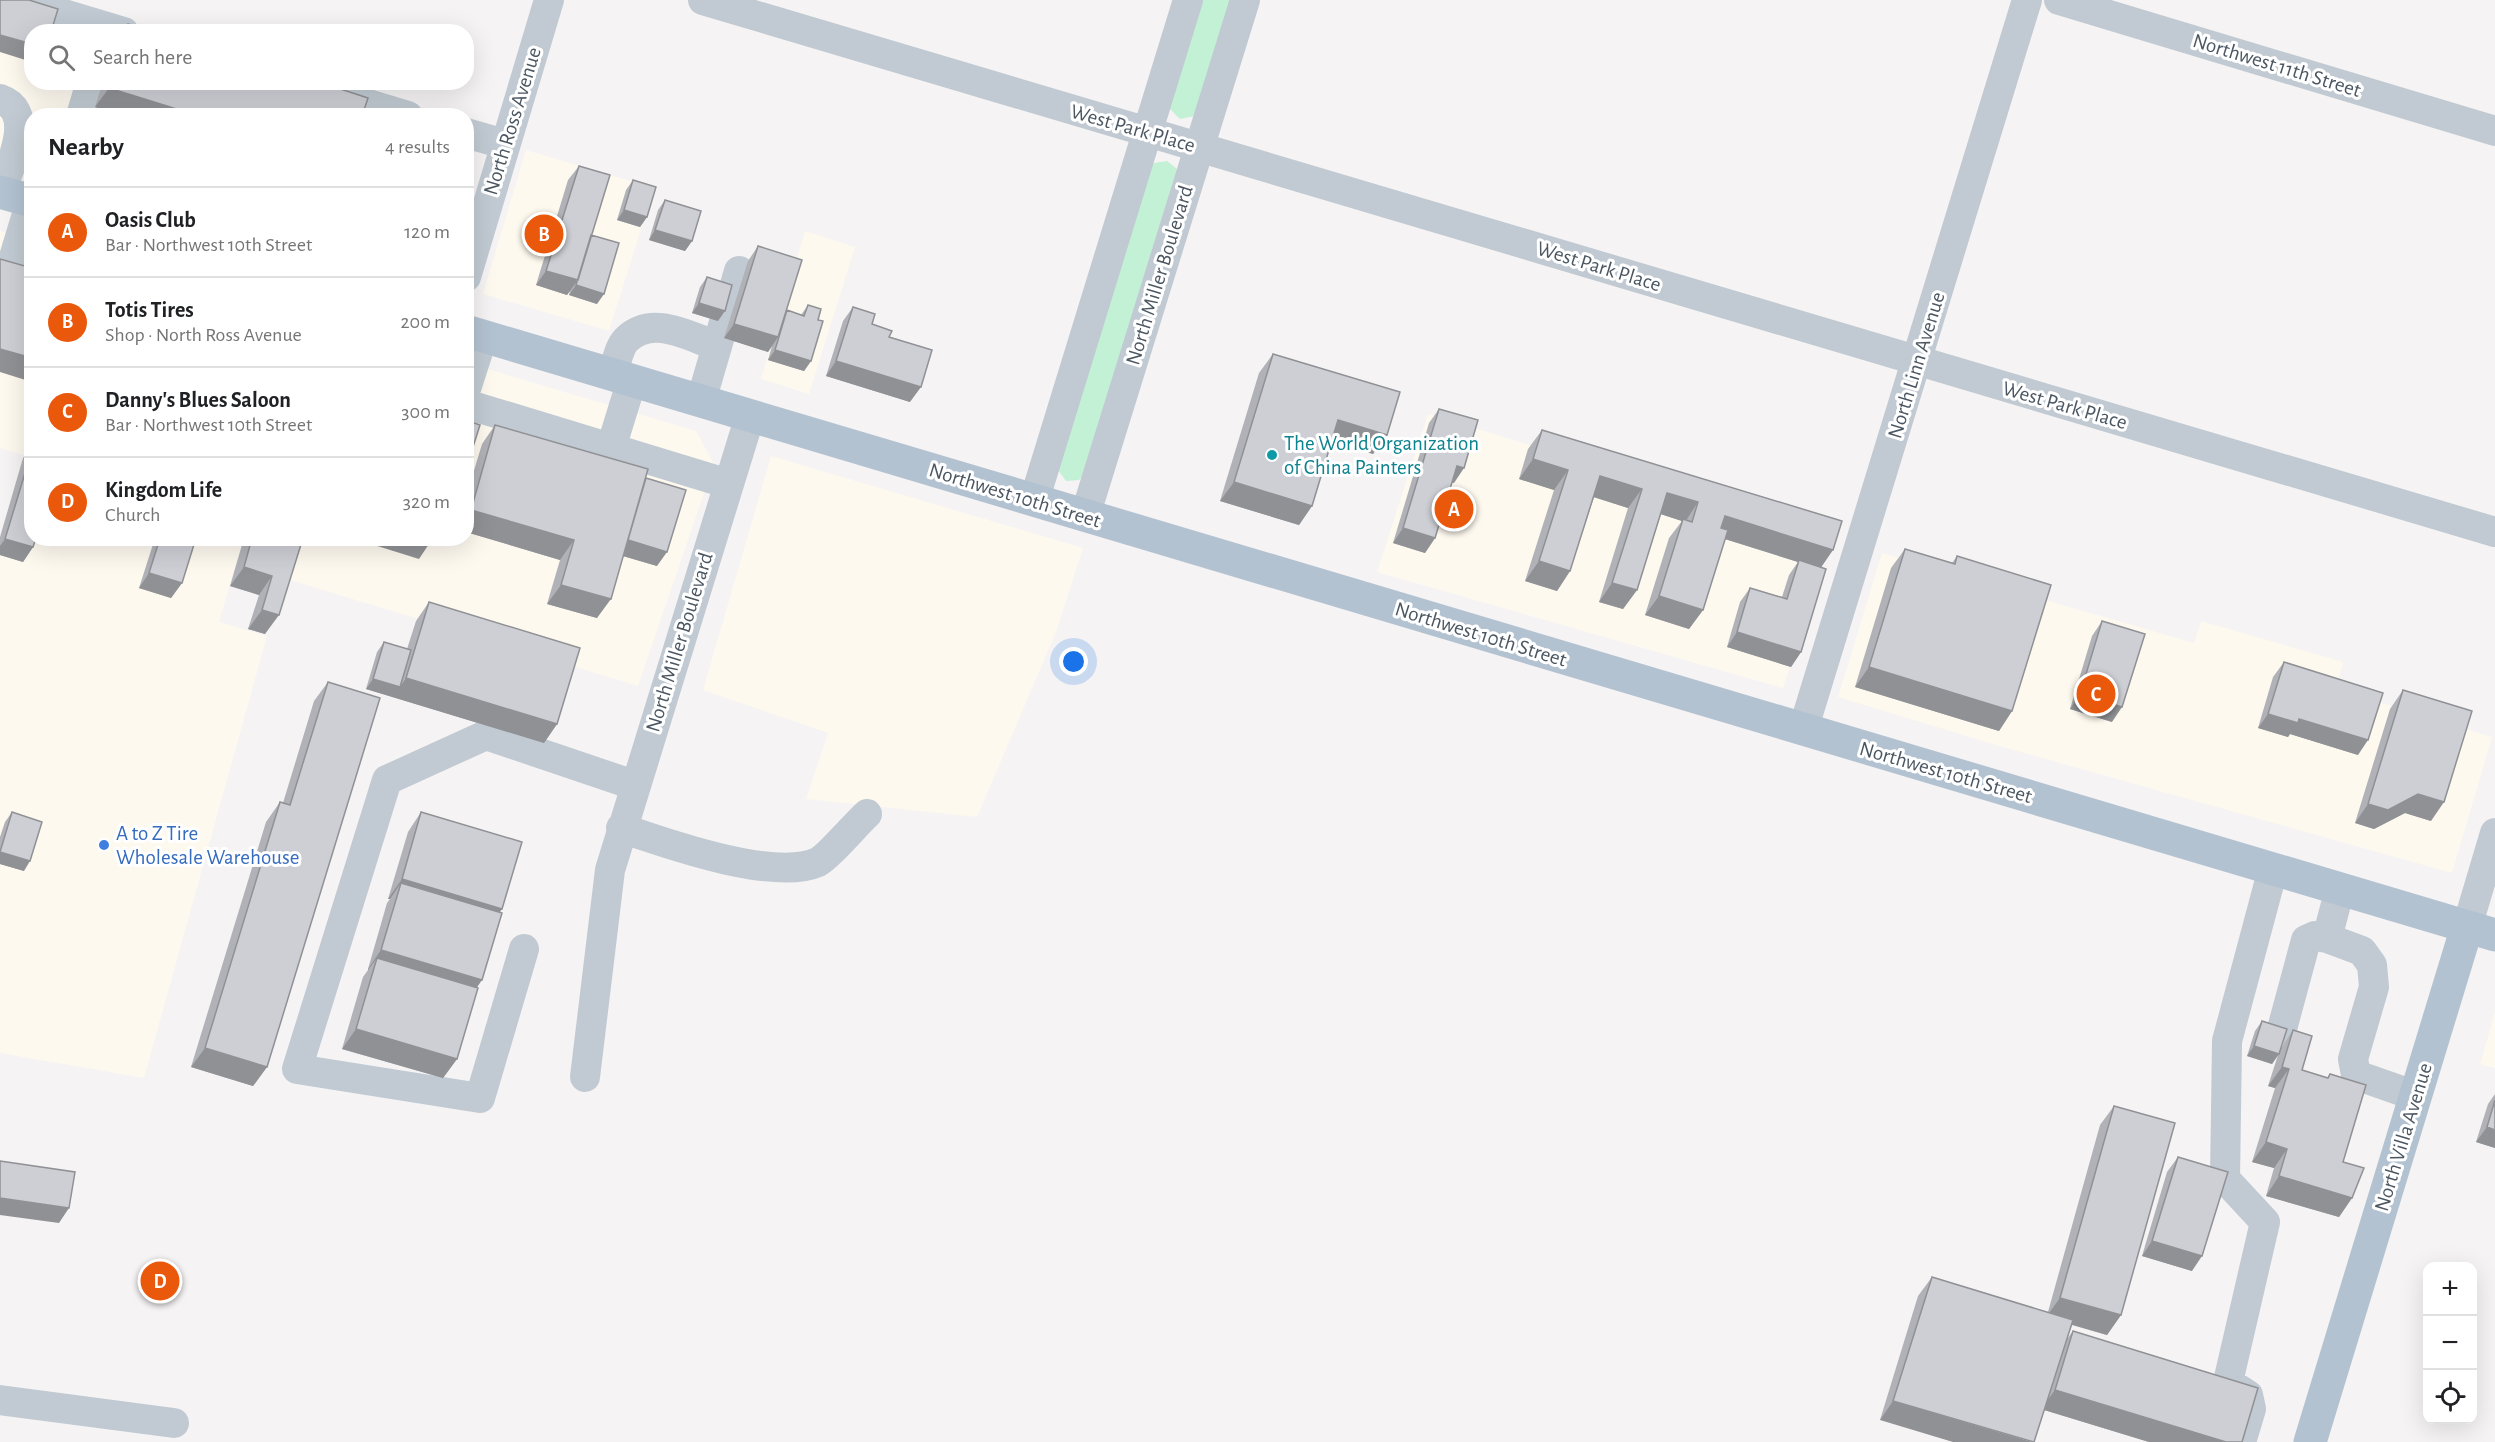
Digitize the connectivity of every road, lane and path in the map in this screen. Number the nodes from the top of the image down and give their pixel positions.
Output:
1 (17, 0) edge
2 (549, 0) edge
3 (703, 0) edge
4 (1188, 0) edge
5 (1245, 0) edge
6 (2027, 0) edge
7 (2059, 0) edge
8 (93, 24) edge
9 (89, 90) edge
10 (321, 90) edge
11 (0, 99) edge
12 (83, 108) edge
13 (378, 108) edge
14 (2495, 130) edge
15 (1147, 132) junction
16 (474, 135) edge
17 (504, 144) junction
18 (1200, 147) junction
19 (16, 196) edge
20 (474, 249) edge
21 (14, 267) edge
22 (739, 271) dead end
23 (475, 333) edge
24 (717, 346) junction
25 (1917, 361) junction
26 (622, 377) junction
27 (701, 401) junction
28 (474, 406) edge
29 (750, 416) junction
30 (611, 448) junction
31 (729, 484) junction
32 (1034, 501) junction
33 (1085, 516) junction
34 (2495, 532) edge
35 (1803, 730) junction
36 (634, 785) junction
37 (867, 814) dead end
38 (621, 828) junction
39 (2495, 833) edge
40 (2273, 869) junction
41 (2340, 889) junction
42 (2481, 931) edge
43 (2327, 938) junction
44 (524, 949) dead end
45 (2282, 1029) edge
46 (585, 1077) dead end
47 (2416, 1096) junction
48 (0, 1400) edge
49 (174, 1423) dead end
50 (2241, 1442) edge
51 (2310, 1442) edge

1 - 8 street
2 - 17 street, North Ross Avenue
3 - 15 street, West Park Place
4 - 15 street
5 - 18 street, North Miller Boulevard
6 - 25 street, North Linn Avenue
7 - 14 street, Northwest 11th Street
9 - 12 street
10 - 13 street
11 - 19 street
15 - 18 street, West Park Place
15 - 32 street
16 - 17 street
17 - 20 street, North Ross Avenue
18 - 25 street, West Park Place
18 - 33 street, North Miller Boulevard
19 - 21 street
22 - 24 street
23 - 26 main road, Northwest 10th Street
24 - 26 street
24 - 27 street
25 - 34 street, West Park Place
25 - 35 street, North Linn Avenue
26 - 27 main road, Northwest 10th Street
26 - 30 street
27 - 29 main road, Northwest 10th Street
28 - 30 street
29 - 31 street, North Miller Boulevard
29 - 32 main road, Northwest 10th Street
30 - 31 street
31 - 36 street, North Miller Boulevard
32 - 33 main road, Northwest 10th Street
33 - 35 main road, Northwest 10th Street
35 - 40 main road, Northwest 10th Street
36 - 38 street, North Miller Boulevard
36 - 44 street
37 - 38 street
38 - 46 street, North Miller Boulevard
39 - 42 street, North Villa Avenue
40 - 41 main road, Northwest 10th Street
40 - 50 street
41 - 42 main road, Northwest 10th Street
41 - 43 street
42 - 47 main road, North Villa Avenue
43 - 45 street
43 - 47 street
47 - 51 main road, North Villa Avenue
48 - 49 street

